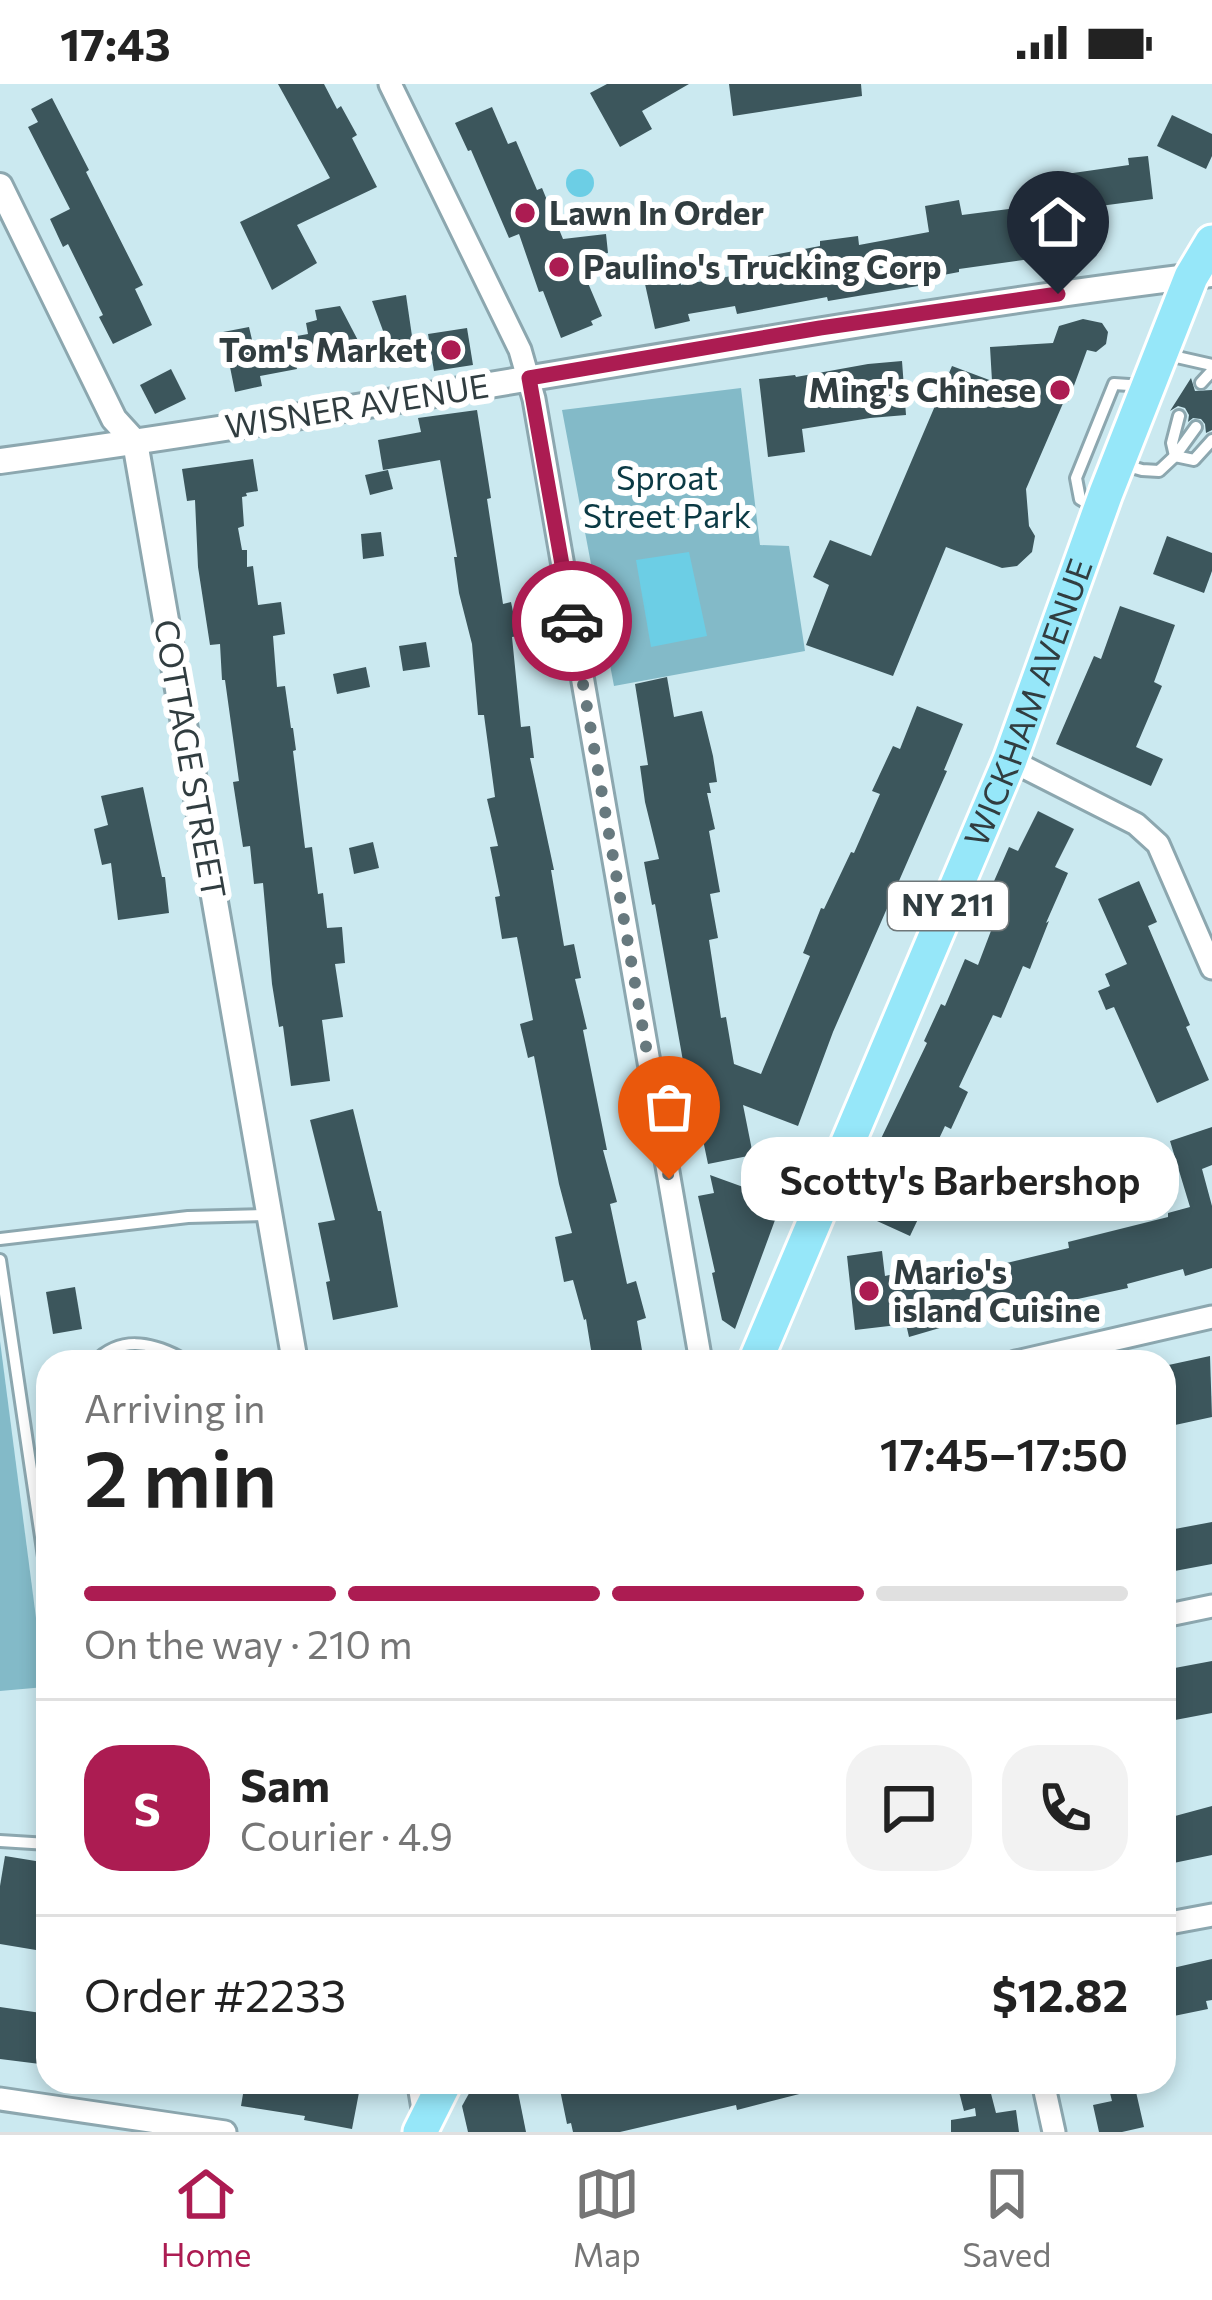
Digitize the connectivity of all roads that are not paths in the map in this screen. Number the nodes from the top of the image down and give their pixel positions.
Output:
1 (390, 84) edge
2 (0, 186) edge
3 (1212, 242) edge
4 (1202, 276) edge
5 (1161, 354) junction
6 (1212, 368) edge
7 (529, 378) junction
8 (1201, 383) dead end
9 (1148, 387) junction
10 (1179, 416) dead end
11 (1196, 427) dead end
12 (1212, 440) edge
13 (134, 442) junction
14 (1174, 456) junction
15 (0, 461) edge
16 (1118, 463) junction
17 (1100, 511) junction
18 (1010, 760) junction
19 (1212, 968) edge
20 (269, 1215) junction
21 (0, 1239) edge
22 (0, 1260) edge
23 (1212, 1317) edge
24 (110, 1350) edge
25 (165, 1350) edge
26 (293, 1350) edge
27 (699, 1350) edge
28 (760, 1350) edge
29 (1068, 1350) edge
30 (36, 1503) edge
31 (1212, 1606) edge
32 (1176, 1614) edge
33 (0, 1841) edge
34 (36, 1843) edge
35 (1212, 1915) edge
36 (1176, 1922) edge
37 (421, 2094) edge
38 (440, 2094) edge
39 (1045, 2094) edge
40 (0, 2099) edge
41 (425, 2128) edge
42 (209, 2131) edge
43 (1054, 2132) edge

1 - 7 street
2 - 13 street, COTTAGE STREET
3 - 4 main road, WICKHAM AVENUE / NY 211
4 - 5 main road, WICKHAM AVENUE / NY 211
4 - 7 street, WISNER AVENUE
5 - 6 lane
5 - 9 main road, WICKHAM AVENUE / NY 211
6 - 8 lane
7 - 13 street, WISNER AVENUE
7 - 27 street
9 - 16 main road, WICKHAM AVENUE / NY 211
9 - 17 lane
10 - 14 lane
11 - 14 lane
12 - 14 lane
13 - 15 street, WISNER AVENUE
13 - 20 street, COTTAGE STREET
14 - 16 lane
16 - 17 main road, WICKHAM AVENUE / NY 211
17 - 18 main road, WICKHAM AVENUE / NY 211
18 - 19 street
18 - 28 main road, WICKHAM AVENUE / NY 211
20 - 21 lane
20 - 26 street, COTTAGE STREET
22 - 30 lane
23 - 29 street
24 - 25 lane
31 - 32 street
33 - 34 lane
35 - 36 street
37 - 41 street
38 - 41 main road
39 - 43 street
40 - 42 street

